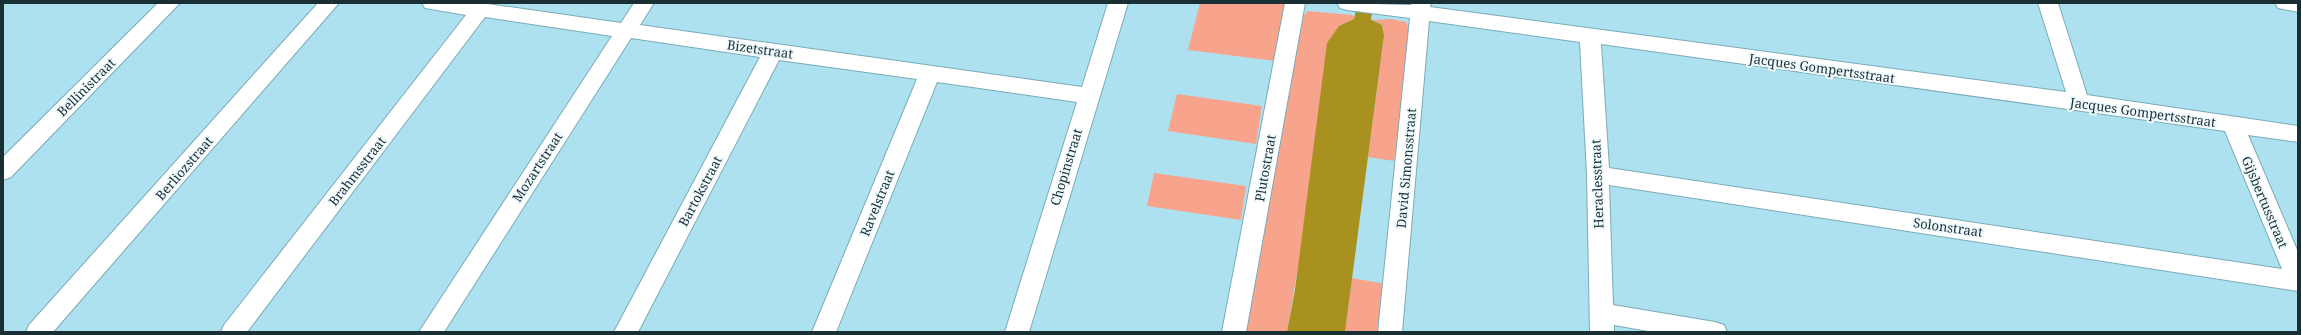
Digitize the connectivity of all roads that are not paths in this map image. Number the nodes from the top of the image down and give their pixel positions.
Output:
1 (170, 3) edge
2 (329, 3) edge
3 (432, 3) edge
4 (644, 3) edge
5 (1118, 3) edge
6 (1295, 3) edge
7 (1347, 3) edge
8 (2048, 3) edge
9 (2285, 3) edge
10 (2298, 5) edge
11 (1414, 9) edge
12 (480, 10) junction
13 (626, 30) junction
14 (1590, 37) junction
15 (773, 51) junction
16 (929, 74) junction
17 (1088, 96) junction
18 (2079, 102) junction
19 (2233, 125) junction
20 (2298, 134) edge
21 (3, 171) edge
22 (1598, 175) junction
23 (2298, 280) edge
24 (1602, 323) edge
25 (38, 332) edge
26 (233, 332) edge
27 (431, 332) edge
28 (626, 332) edge
29 (824, 332) edge
30 (1017, 332) edge
31 (1234, 332) edge
32 (1390, 332) edge
33 (1715, 332) edge

1 - 21 street, Bellinistraat
2 - 25 street, Berliozstraat
3 - 12 street, Bizetstraat
4 - 13 street, Mozartstraat
5 - 17 street, Chopinstraat
6 - 31 street, Plutostraat
7 - 11 street, Jacques Gompertsstraat
8 - 18 street
9 - 10 street
11 - 14 street, Jacques Gompertsstraat
11 - 32 street, David Simonsstraat
12 - 13 street, Bizetstraat
12 - 26 street, Brahmsstraat
13 - 15 street, Bizetstraat
13 - 27 street, Mozartstraat
14 - 18 street, Jacques Gompertsstraat
14 - 22 street, Heraclesstraat
15 - 16 street, Bizetstraat
15 - 28 street, Bartokstraat
16 - 17 street, Bizetstraat
16 - 29 street, Ravelstraat
17 - 30 street, Chopinstraat
18 - 19 street, Jacques Gompertsstraat
19 - 20 street, Jacques Gompertsstraat
19 - 23 street, Gijsbertusstraat
22 - 23 street, Solonstraat
22 - 24 street, Heraclesstraat
24 - 33 street

